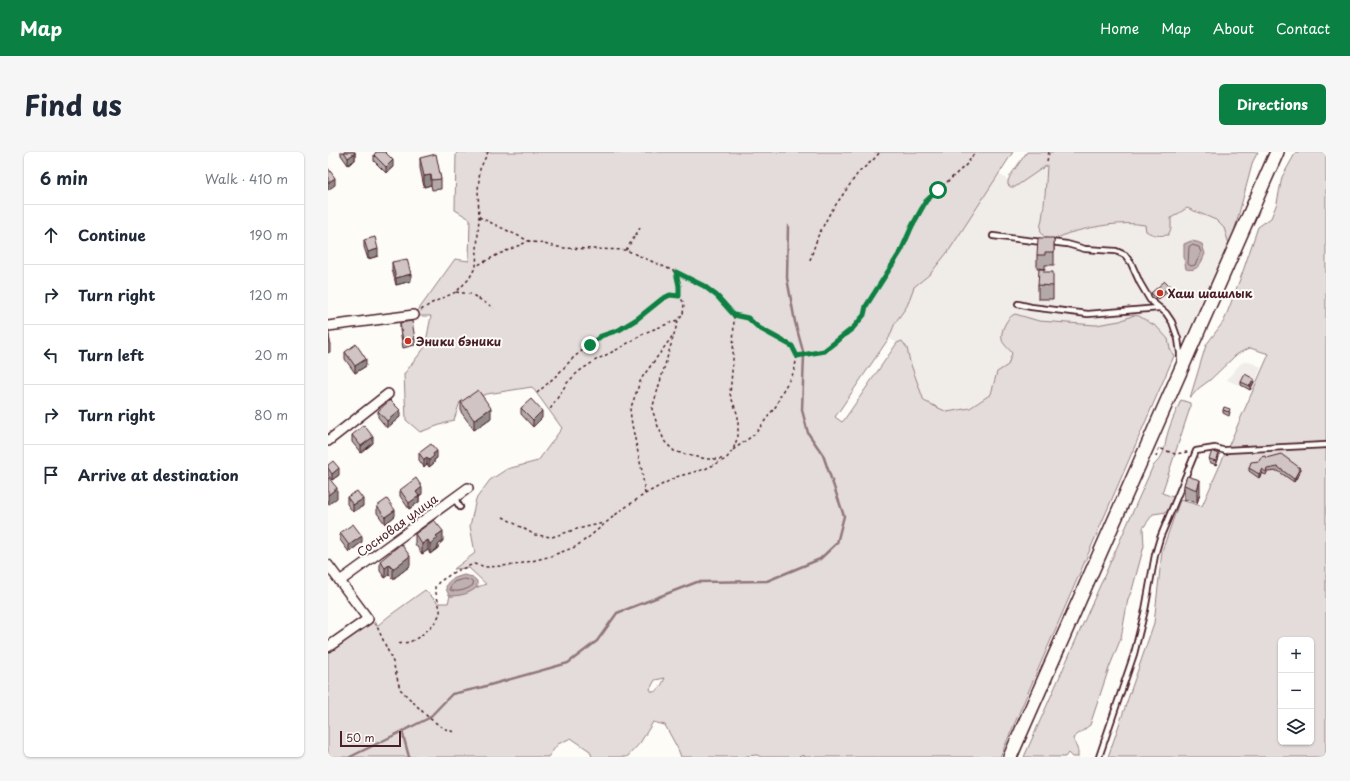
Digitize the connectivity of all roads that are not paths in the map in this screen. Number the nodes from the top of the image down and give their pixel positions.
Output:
1 (1277, 152) edge
2 (993, 236) dead end
3 (1018, 304) dead end
4 (1159, 308) junction
5 (414, 315) road end
6 (328, 326) edge
7 (1179, 373) junction
8 (388, 394) dead end
9 (328, 441) edge
10 (1326, 445) edge
11 (468, 488) dead end
12 (454, 498) junction
13 (460, 507) dead end
14 (328, 565) edge
15 (340, 581) junction
16 (328, 647) edge
17 (1010, 757) edge
18 (1099, 757) edge

1 - 7 main road
2 - 4 lane
3 - 4 lane
4 - 7 lane
5 - 6 street
7 - 17 main road
8 - 9 street
10 - 18 lane
11 - 12 street, Сосновая улица
12 - 13 lane
12 - 15 street, Сосновая улица
14 - 15 street
15 - 16 street

